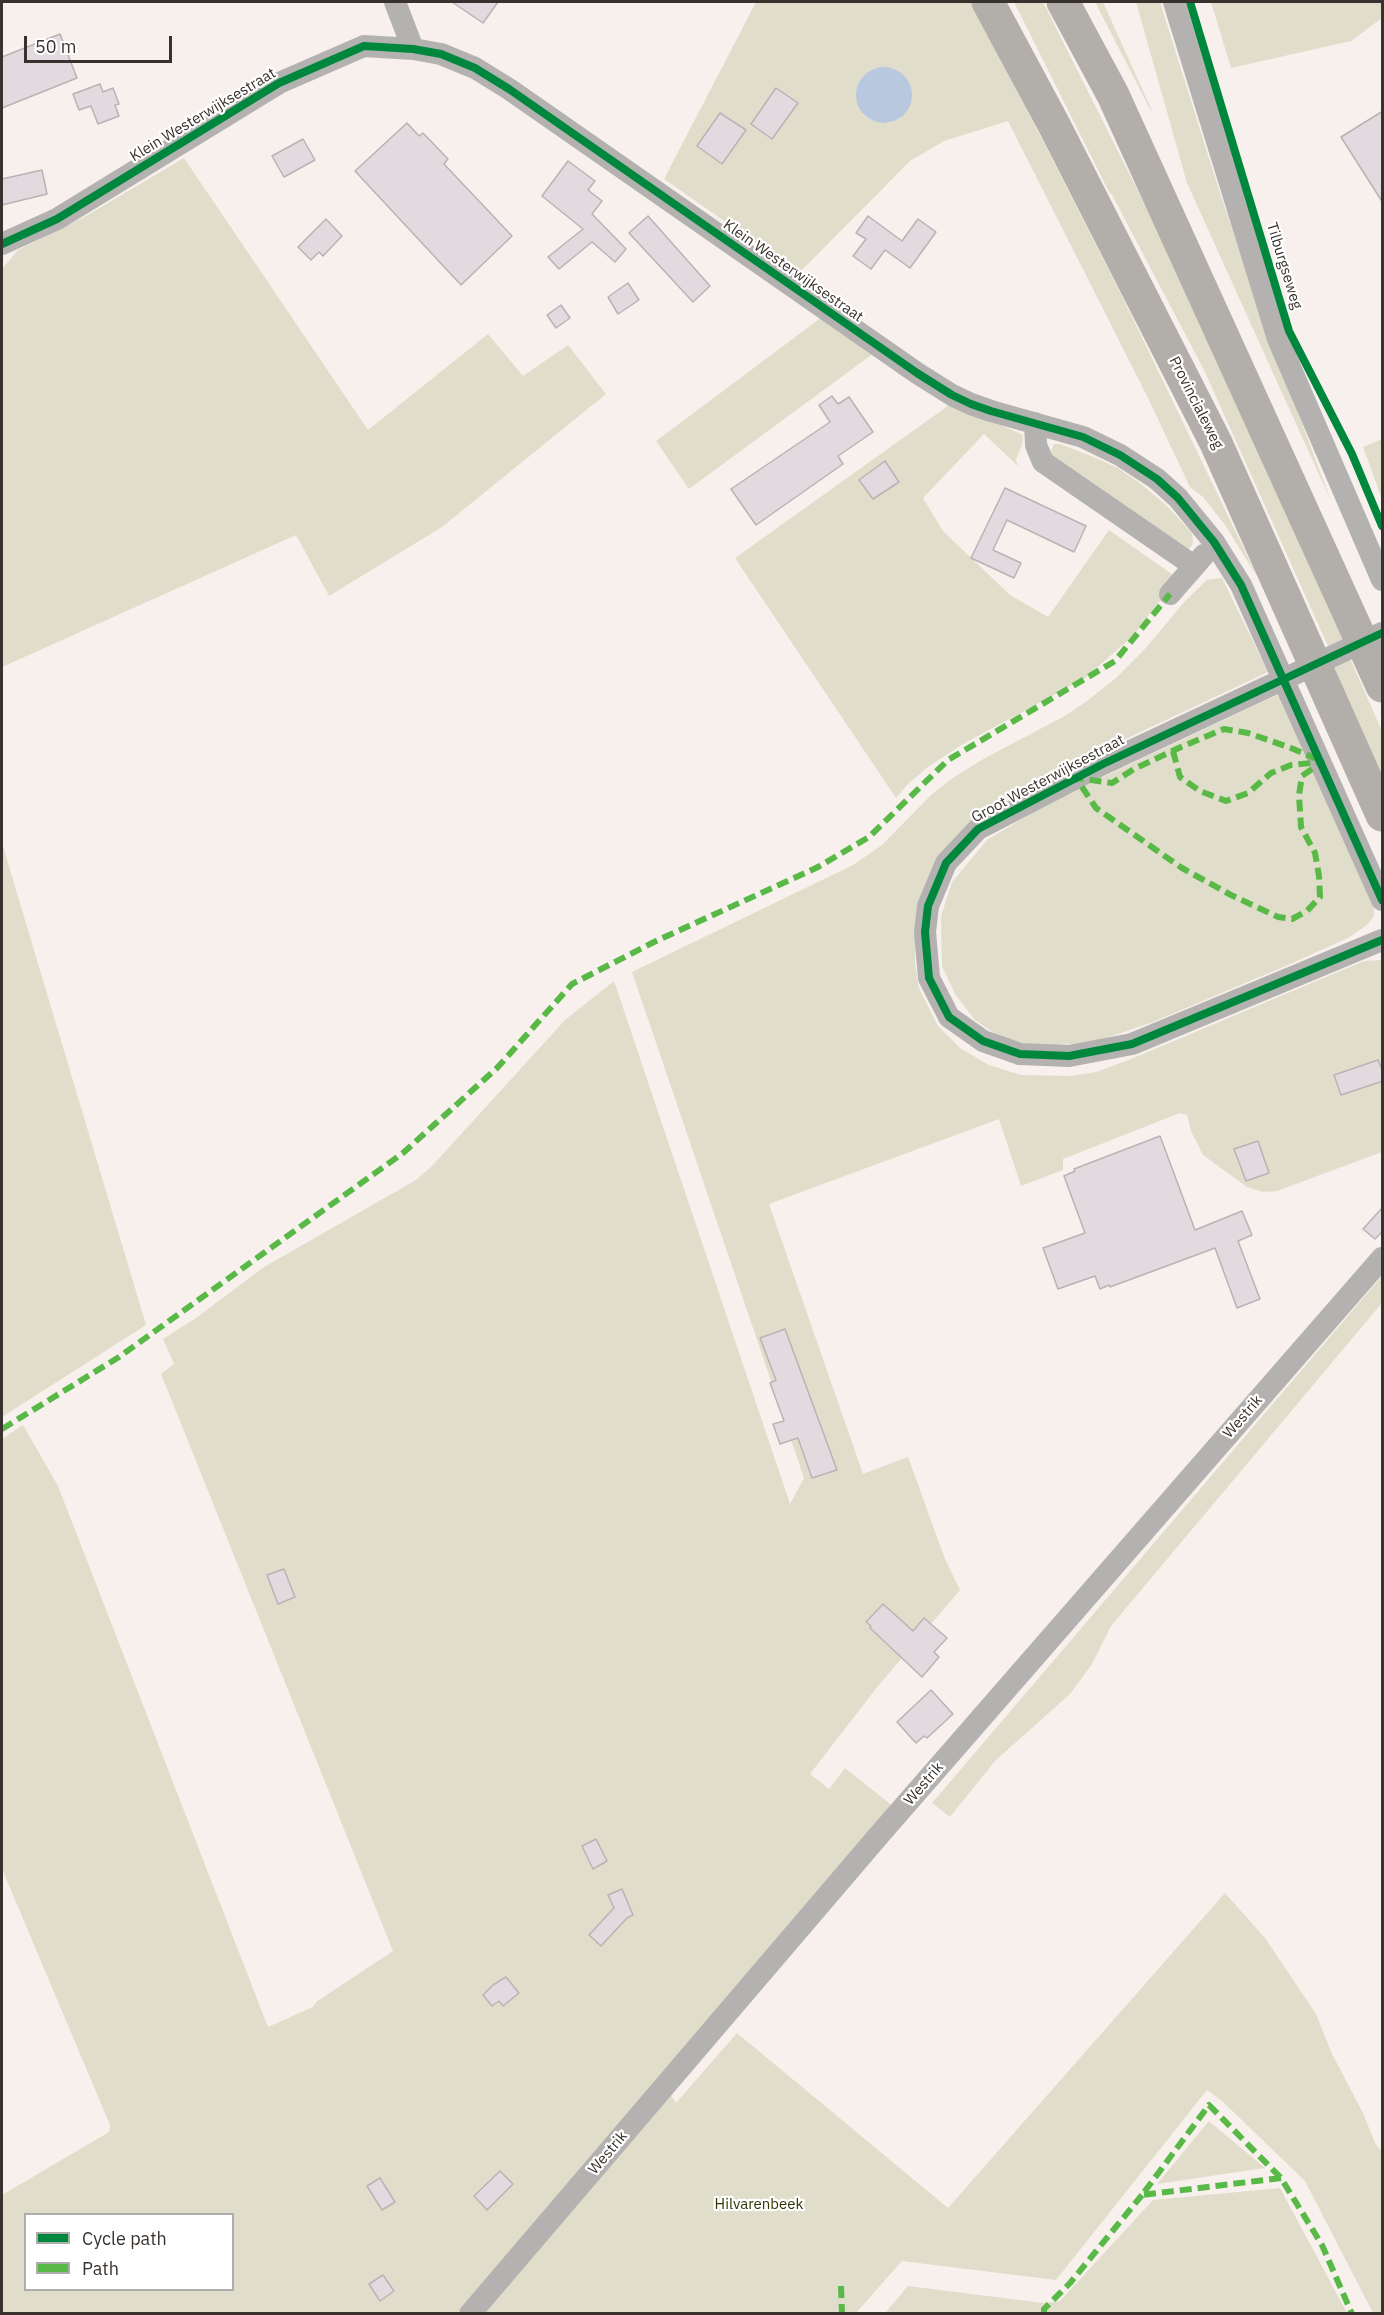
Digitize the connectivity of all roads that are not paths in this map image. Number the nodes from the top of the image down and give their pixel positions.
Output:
1 (395, 2) edge
2 (988, 2) edge
3 (1063, 2) edge
4 (1174, 2) edge
5 (412, 49) junction
6 (2, 244) edge
7 (1035, 423) junction
8 (1214, 542) junction
9 (1194, 566) junction
10 (1383, 580) edge
11 (1170, 594) dead end
12 (1383, 633) edge
13 (1383, 686) edge
14 (1383, 815) edge
15 (1383, 900) edge
16 (1383, 940) edge
17 (1383, 1258) edge
18 (470, 2313) edge

1 - 5 street
2 - 14 highway, Provincialeweg
3 - 13 highway
4 - 10 street, Tilburgseweg
5 - 6 street, Klein Westerwijksestraat
5 - 7 street, Klein Westerwijksestraat
7 - 8 street, Klein Westerwijksestraat
7 - 9 street
8 - 9 street
8 - 15 street, Klein Westerwijksestraat
9 - 11 street
12 - 16 street, Groot Westerwijksestraat
17 - 18 street, Westrik

